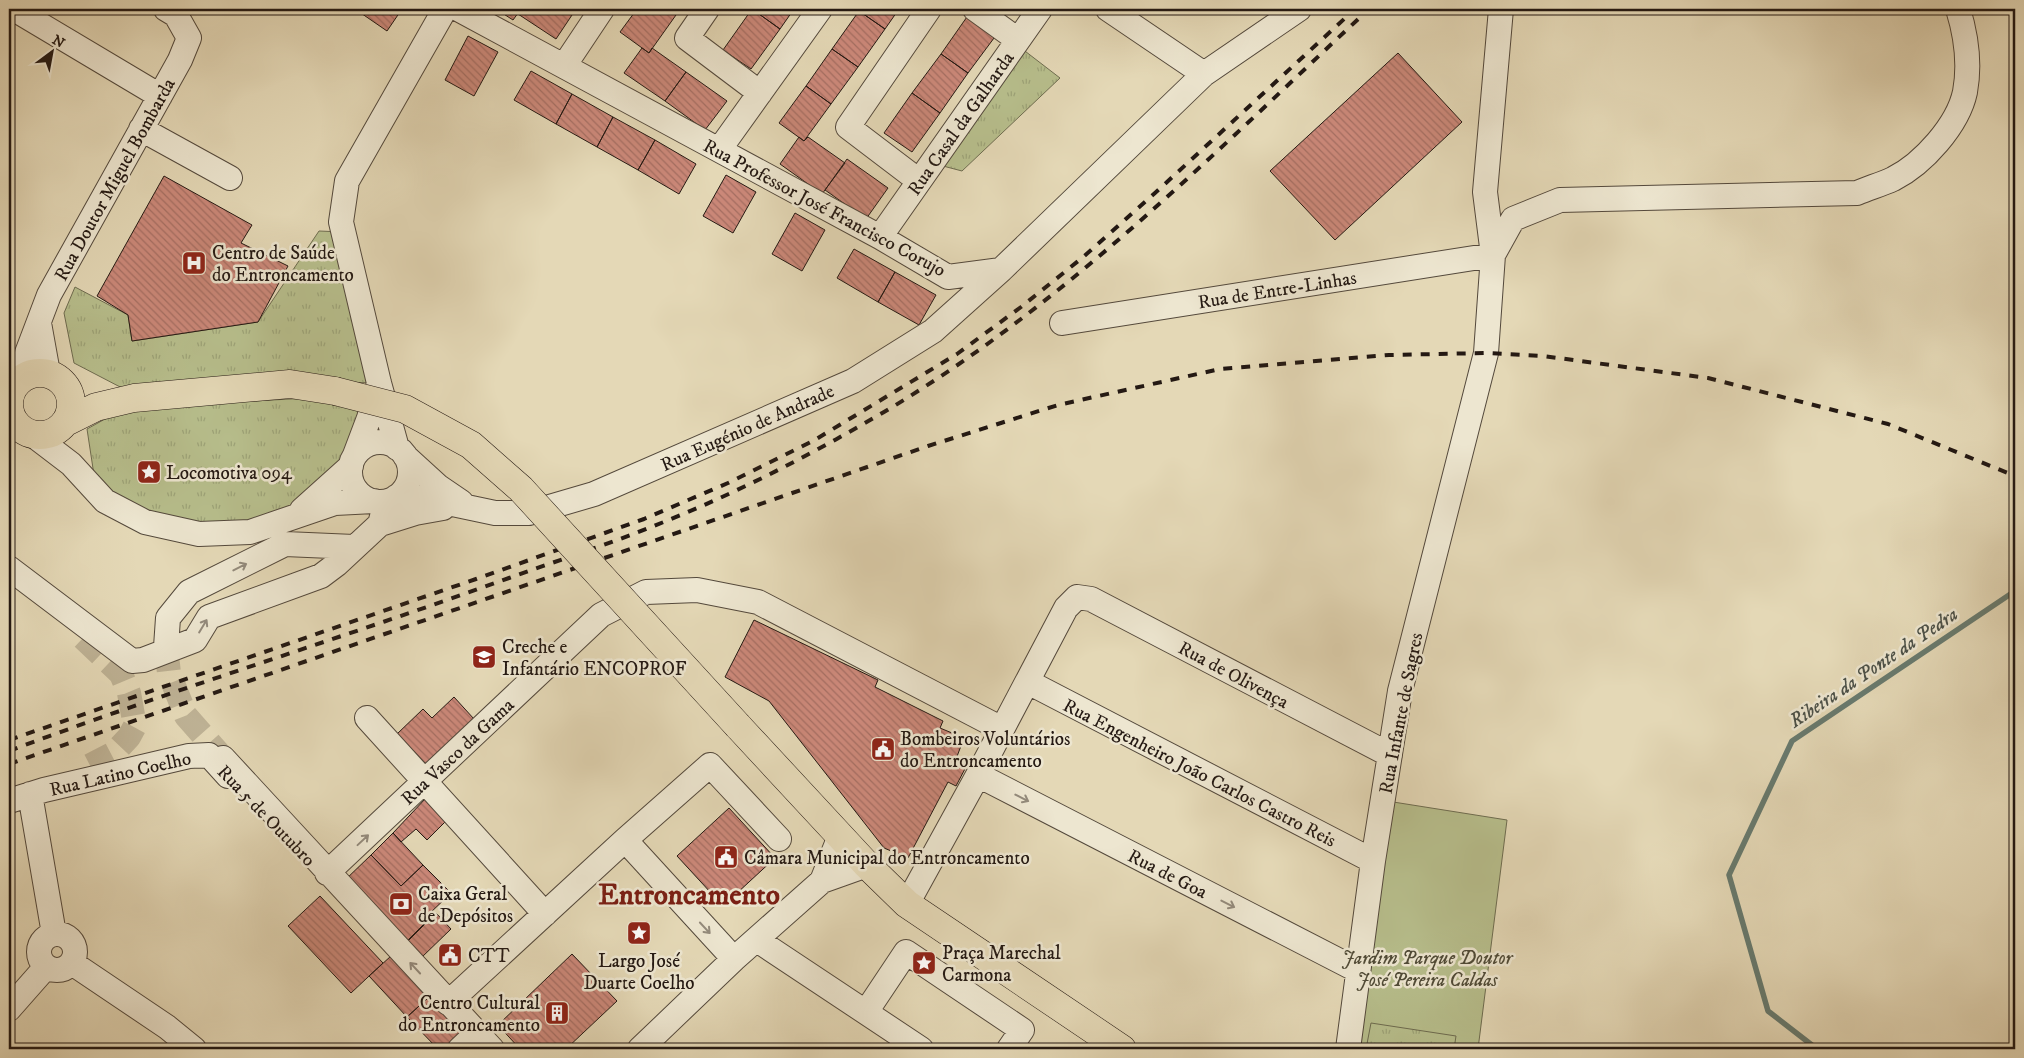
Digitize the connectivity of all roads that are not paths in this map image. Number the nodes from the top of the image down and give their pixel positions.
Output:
1 (14, 9) edge
2 (166, 9) edge
3 (445, 9) edge
4 (458, 9) edge
5 (602, 9) edge
6 (707, 9) edge
7 (820, 9) edge
8 (929, 9) edge
9 (975, 9) edge
10 (1040, 9) edge
11 (1108, 9) edge
12 (1299, 9) edge
13 (1501, 9) edge
14 (1958, 9) edge
15 (1272, 17) edge
16 (1018, 40) junction
17 (564, 66) junction
18 (1204, 74) junction
19 (760, 93) junction
20 (160, 96) junction
21 (142, 129) junction
22 (719, 150) junction
23 (230, 178) dead end
24 (919, 181) junction
25 (880, 237) junction
26 (1493, 255) junction
27 (1001, 270) junction
28 (1062, 323) dead end
29 (31, 381) edge
30 (379, 383) junction
31 (134, 398) junction
32 (37, 429) edge
33 (401, 452) junction
34 (353, 460) junction
35 (464, 505) junction
36 (384, 506) junction
37 (293, 518) junction
38 (354, 547) junction
39 (9, 568) edge
40 (9, 580) edge
41 (84, 638) tunnel mouth
42 (166, 647) tunnel mouth
43 (1028, 682) junction
44 (367, 718) dead end
45 (1002, 729) junction
46 (1390, 755) junction
47 (216, 756) joint
48 (89, 766) tunnel mouth
49 (978, 776) junction
50 (425, 781) junction
51 (16, 795) edge
52 (840, 836) junction
53 (779, 839) dead end
54 (625, 840) junction
55 (1372, 861) junction
56 (866, 865) junction
57 (327, 873) junction
58 (822, 881) junction
59 (907, 904) junction
60 (545, 914) junction
61 (54, 934) junction
62 (757, 940) junction
63 (734, 959) junction
64 (72, 963) junction
65 (46, 967) junction
66 (1357, 970) junction
67 (448, 1003) junction
68 (9, 1009) edge
69 (866, 1012) junction
70 (484, 1041) edge
71 (654, 1045) edge
72 (194, 1049) edge
73 (460, 1049) edge
74 (921, 1049) edge
75 (1009, 1049) edge
76 (1122, 1049) edge
77 (1348, 1049) edge

1 - 20 street
2 - 20 street, Rua Doutor Miguel Bombarda
3 - 30 street
4 - 17 street, Rua Professor José Francisco Corujo
5 - 17 street
6 - 19 street
7 - 19 street
8 - 24 street
9 - 16 street
10 - 16 street, Rua Casal da Galharda
11 - 18 street
12 - 15 street
13 - 26 street
14 - 26 street
15 - 18 street
16 - 24 street, Rua Casal da Galharda
17 - 22 street, Rua Professor José Francisco Corujo
18 - 27 street
19 - 22 street
20 - 21 street, Rua Doutor Miguel Bombarda
21 - 23 street
21 - 29 street, Rua Doutor Miguel Bombarda
22 - 25 street, Rua Professor José Francisco Corujo
24 - 25 street, Rua Casal da Galharda
25 - 27 street, Rua Professor José Francisco Corujo
26 - 28 street, Rua de Entre-Linhas
26 - 46 street, Rua Infante de Sagres
27 - 35 street, Rua Eugénio de Andrade
29 - 31 main road
29 - 32 main road
29 - 32 main road
30 - 33 street
30 - 34 street
31 - 32 main road
31 - 52 main road, bridge
32 - 37 street
33 - 34 street
33 - 35 street, Rua Eugénio de Andrade
33 - 36 street
34 - 36 street
34 - 37 street
35 - 36 street, Rua Eugénio de Andrade
35 - 36 street, Rua Eugénio de Andrade
36 - 37 street
36 - 38 street
39 -> 38 street
42 -> 38 street
40 - 41 street
43 - 45 street
43 - 46 street, Rua de Olivença
43 - 55 street, Rua Engenheiro João Carlos Castro Reis
44 - 50 street
45 - 49 street
45 - 50 street, Rua Vasco da Gama
46 - 55 street, Rua Infante de Sagres
47 - 51 street, Rua Latino Coelho
47 - 57 street, Rua 5 de Outubro
48 - 51 street, Rua Latino Coelho
49 - 59 street
49 -> 66 street, Rua de Goa
57 -> 50 street, Rua Vasco da Gama
50 - 60 street
51 - 61 street
52 - 56 main road
52 - 58 street
53 - 54 street
54 - 60 street
54 -> 63 street
55 - 66 street, Rua Infante de Sagres
56 - 58 street
56 - 59 main road
67 -> 57 street, Rua 5 de Outubro
58 - 62 street
59 - 76 main road
60 - 67 street
61 - 64 street
61 - 65 street
62 - 63 street
62 - 69 street
63 - 71 street
64 - 65 street
64 - 72 street
65 - 68 street
66 - 77 street, Rua Infante de Sagres
67 - 70 street, Rua 5 de Outubro
69 - 74 street
69 - 75 street
70 - 73 street

